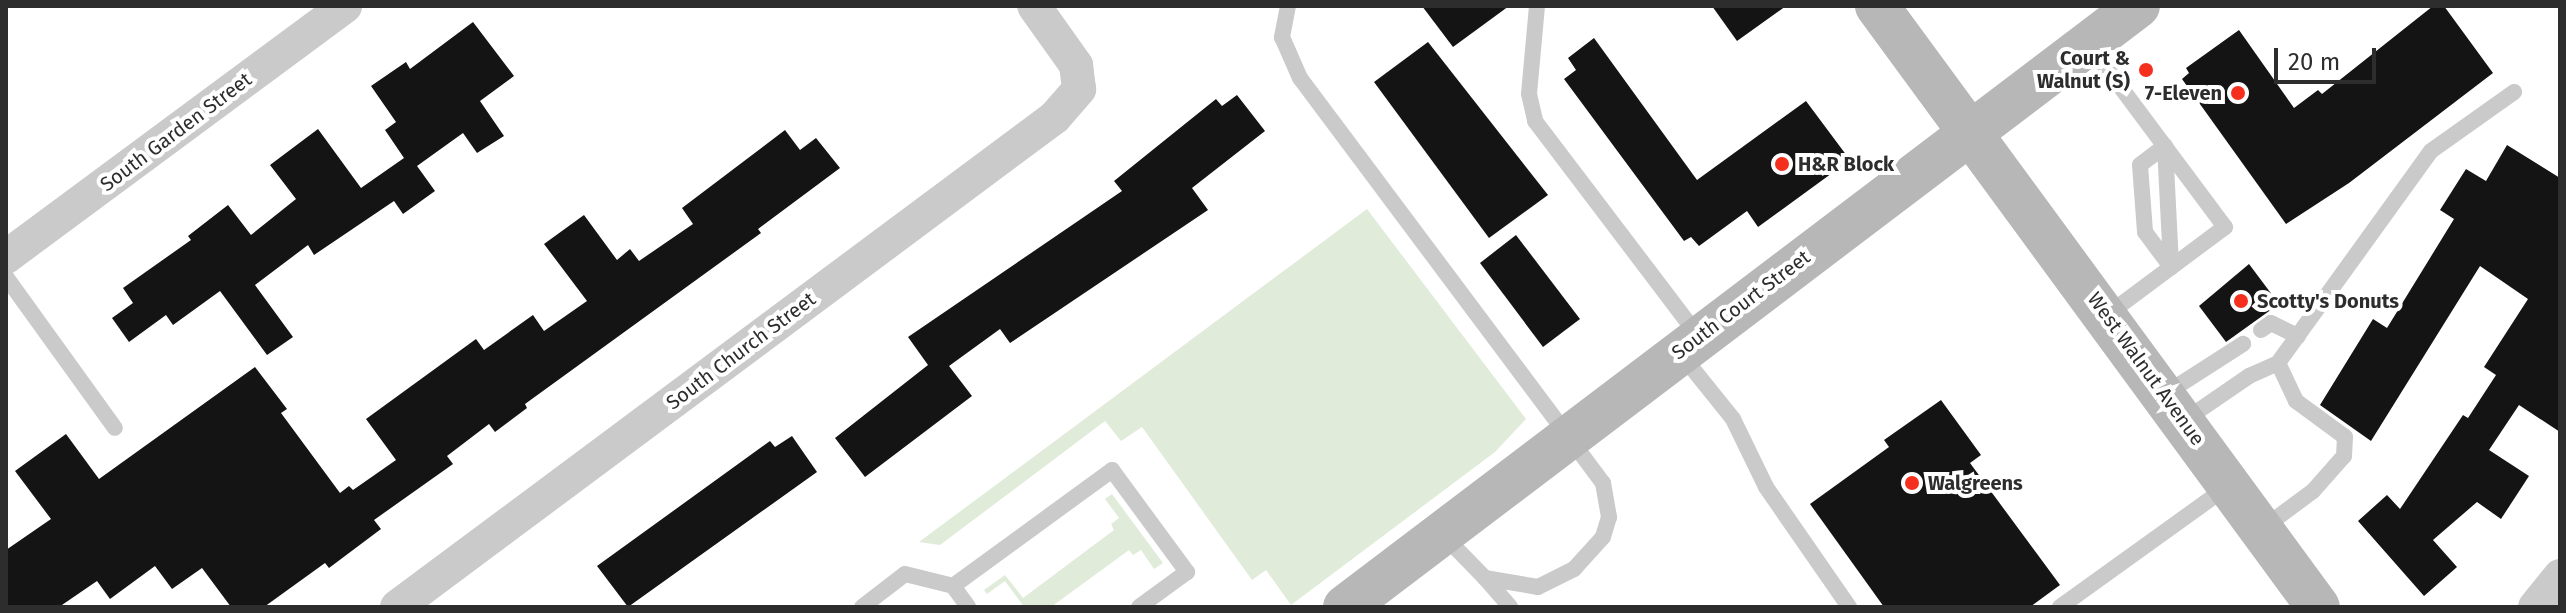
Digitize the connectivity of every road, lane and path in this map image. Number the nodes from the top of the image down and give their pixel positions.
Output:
1 (1034, 6) edge
2 (1288, 6) edge
3 (1537, 6) edge
4 (1877, 6) edge
5 (2138, 6) edge
6 (325, 12) edge
7 (2088, 43) junction
8 (2514, 92) dead end
9 (1973, 132) junction
10 (2165, 146) junction
11 (6, 257) edge
12 (2171, 267) junction
13 (6, 277) edge
14 (2107, 315) junction
15 (2261, 330) dead end
16 (2298, 336) junction
17 (1688, 343) junction
18 (2243, 344) dead end
19 (2278, 363) junction
20 (2173, 408) junction
21 (115, 428) dead end
22 (1567, 437) junction
23 (2229, 486) junction
24 (2261, 529) junction
25 (1443, 535) junction
26 (2560, 576) edge
27 (1485, 578) junction
28 (953, 586) junction
29 (1367, 601) edge
30 (397, 607) edge
31 (862, 607) edge
32 (968, 607) edge
33 (1139, 607) edge
34 (1510, 607) edge
35 (1849, 607) edge
36 (2060, 607) edge
37 (2318, 607) edge
38 (2535, 607) edge

1 - 30 street, South Church Street
2 - 22 lane
3 - 17 lane
4 - 9 street, West Walnut Avenue
5 - 7 street, South Court Street
6 - 11 street, South Garden Street
7 - 9 street, South Court Street
7 - 10 lane
8 - 16 lane
9 - 14 street, West Walnut Avenue
9 - 17 street, South Court Street
10 - 12 lane
10 - 12 lane
10 - 12 lane
12 - 14 lane
13 - 21 lane
14 - 20 street, West Walnut Avenue
15 - 16 lane
16 - 19 lane
17 - 22 street, South Court Street
17 - 35 lane
18 - 20 lane
19 - 20 lane
19 - 24 lane
20 - 23 street, West Walnut Avenue
22 - 25 street, South Court Street
22 - 27 lane
23 - 24 street, West Walnut Avenue
23 - 36 lane
24 - 37 street, West Walnut Avenue
25 - 27 lane
25 - 29 street, South Court Street
26 - 38 street
27 - 34 lane
28 - 31 lane
28 - 32 lane
28 - 33 lane

